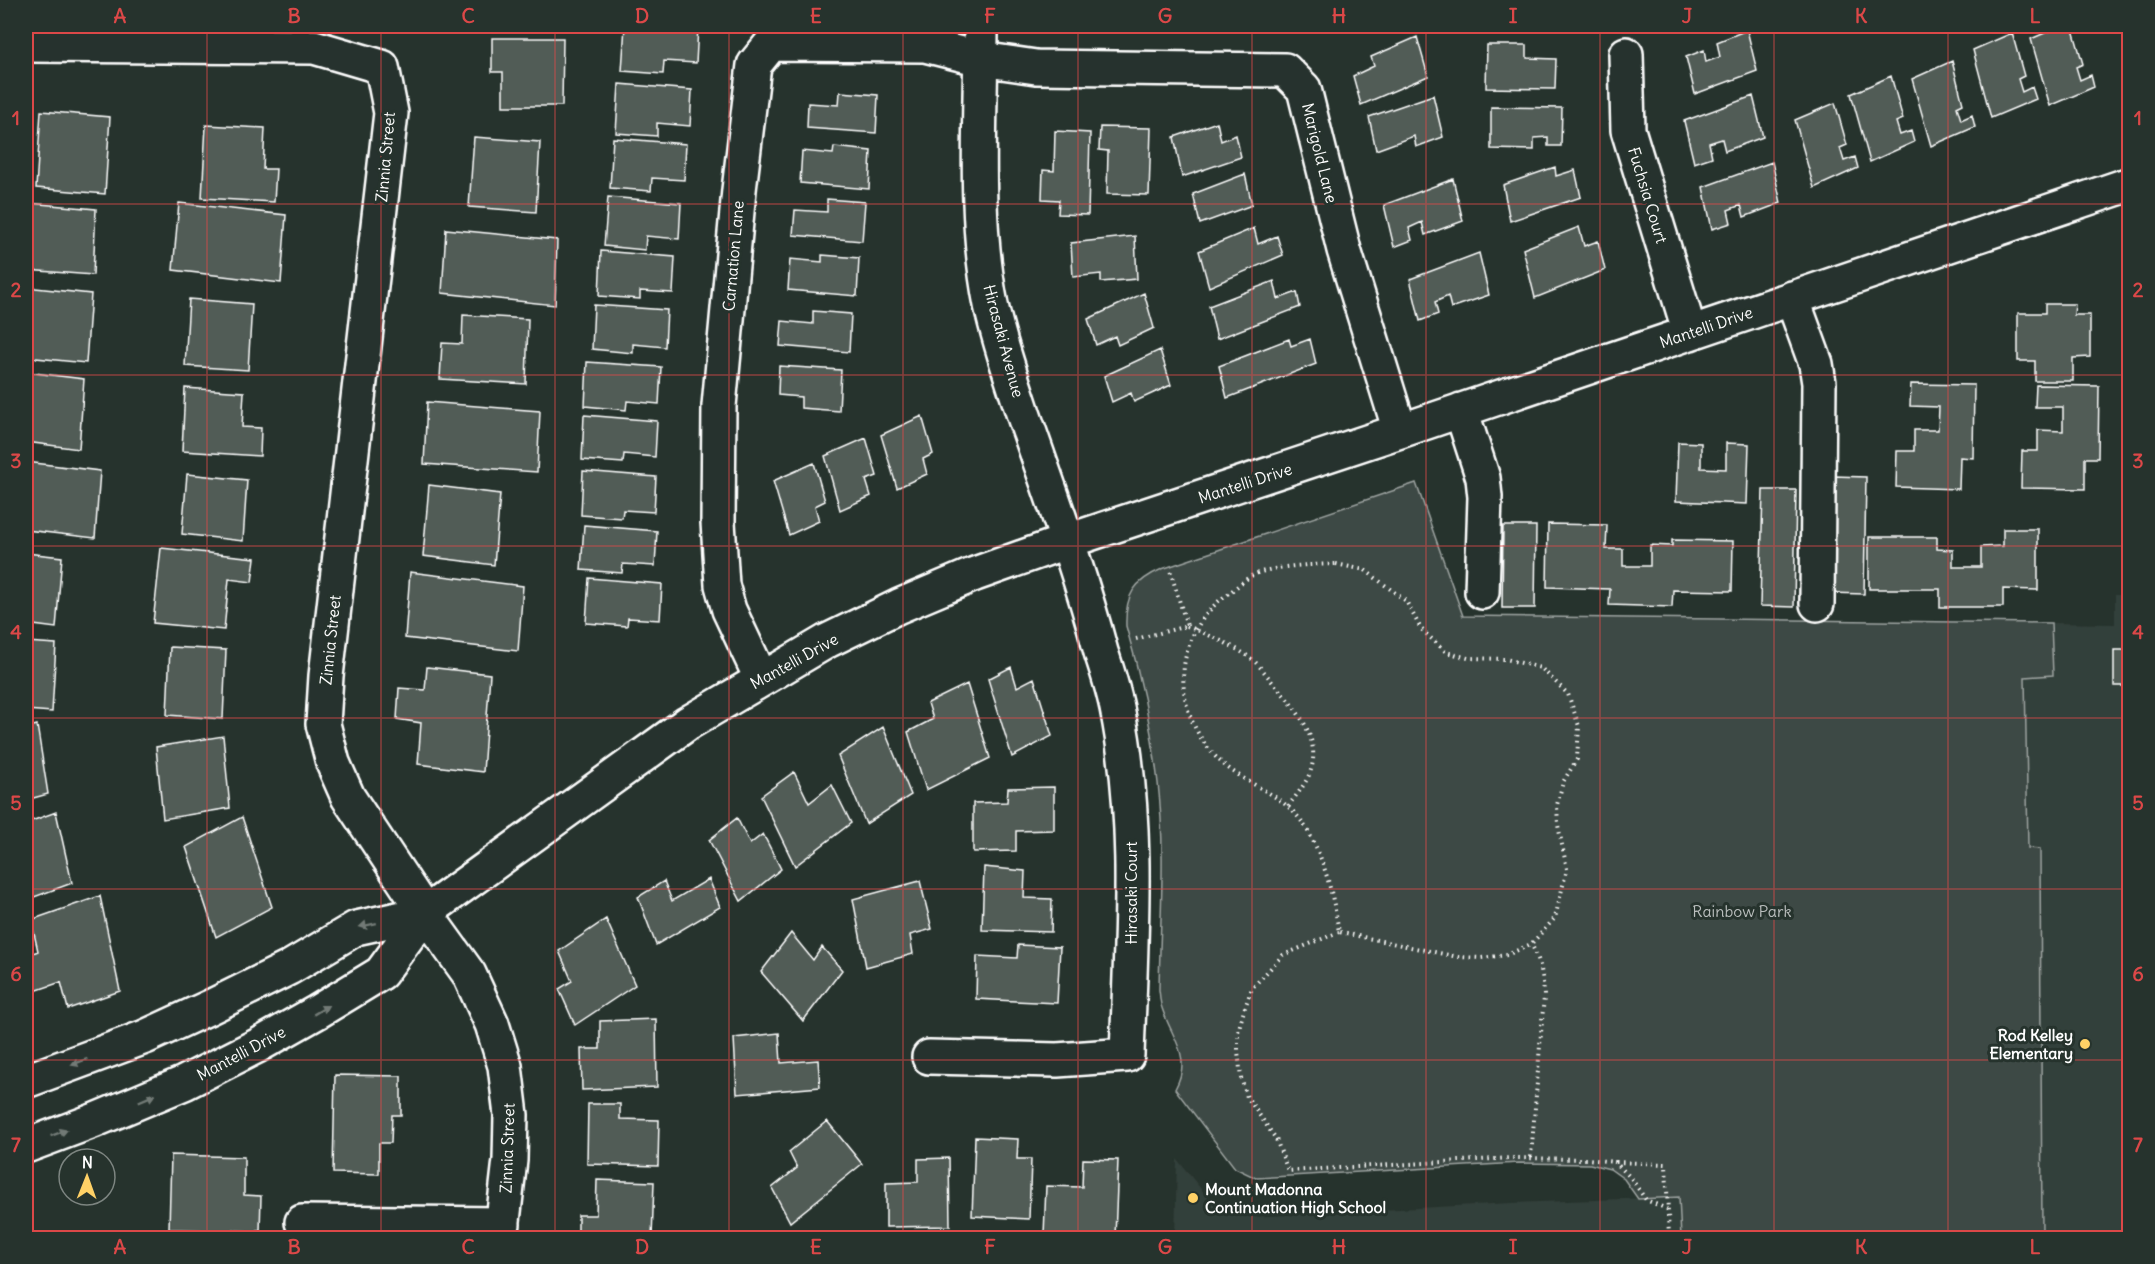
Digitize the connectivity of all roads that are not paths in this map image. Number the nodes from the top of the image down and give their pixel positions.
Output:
1 (981, 26) edge
2 (26, 45) edge
3 (1626, 54) dead end
4 (981, 59) junction
5 (2130, 184) edge
6 (1792, 298) junction
7 (1690, 333) junction
8 (1461, 410) junction
9 (1400, 431) junction
10 (1068, 542) junction
11 (1482, 592) dead end
12 (1817, 604) dead end
13 (761, 678) junction
14 (425, 913) junction
15 (929, 1057) dead end
16 (26, 1081) edge
17 (26, 1146) edge
18 (302, 1222) dead end
19 (502, 1231) edge

1 - 4 street, Hirasaki Avenue
2 - 14 street, Zinnia Street
3 - 7 street, Fuchsia Court
4 - 9 street, Marigold Lane
4 - 10 street, Hirasaki Avenue
4 - 13 street, Carnation Lane
5 - 6 street, Mantelli Drive
6 - 7 street, Mantelli Drive
6 - 12 street
7 - 8 street, Mantelli Drive
8 - 9 street, Mantelli Drive
8 - 11 street
9 - 10 street, Mantelli Drive
10 - 13 street, Mantelli Drive
10 - 15 street, Hirasaki Court
13 - 14 street, Mantelli Drive
14 -> 16 street, Mantelli Drive
17 -> 14 street, Mantelli Drive
14 - 19 street, Zinnia Street
18 - 19 street

